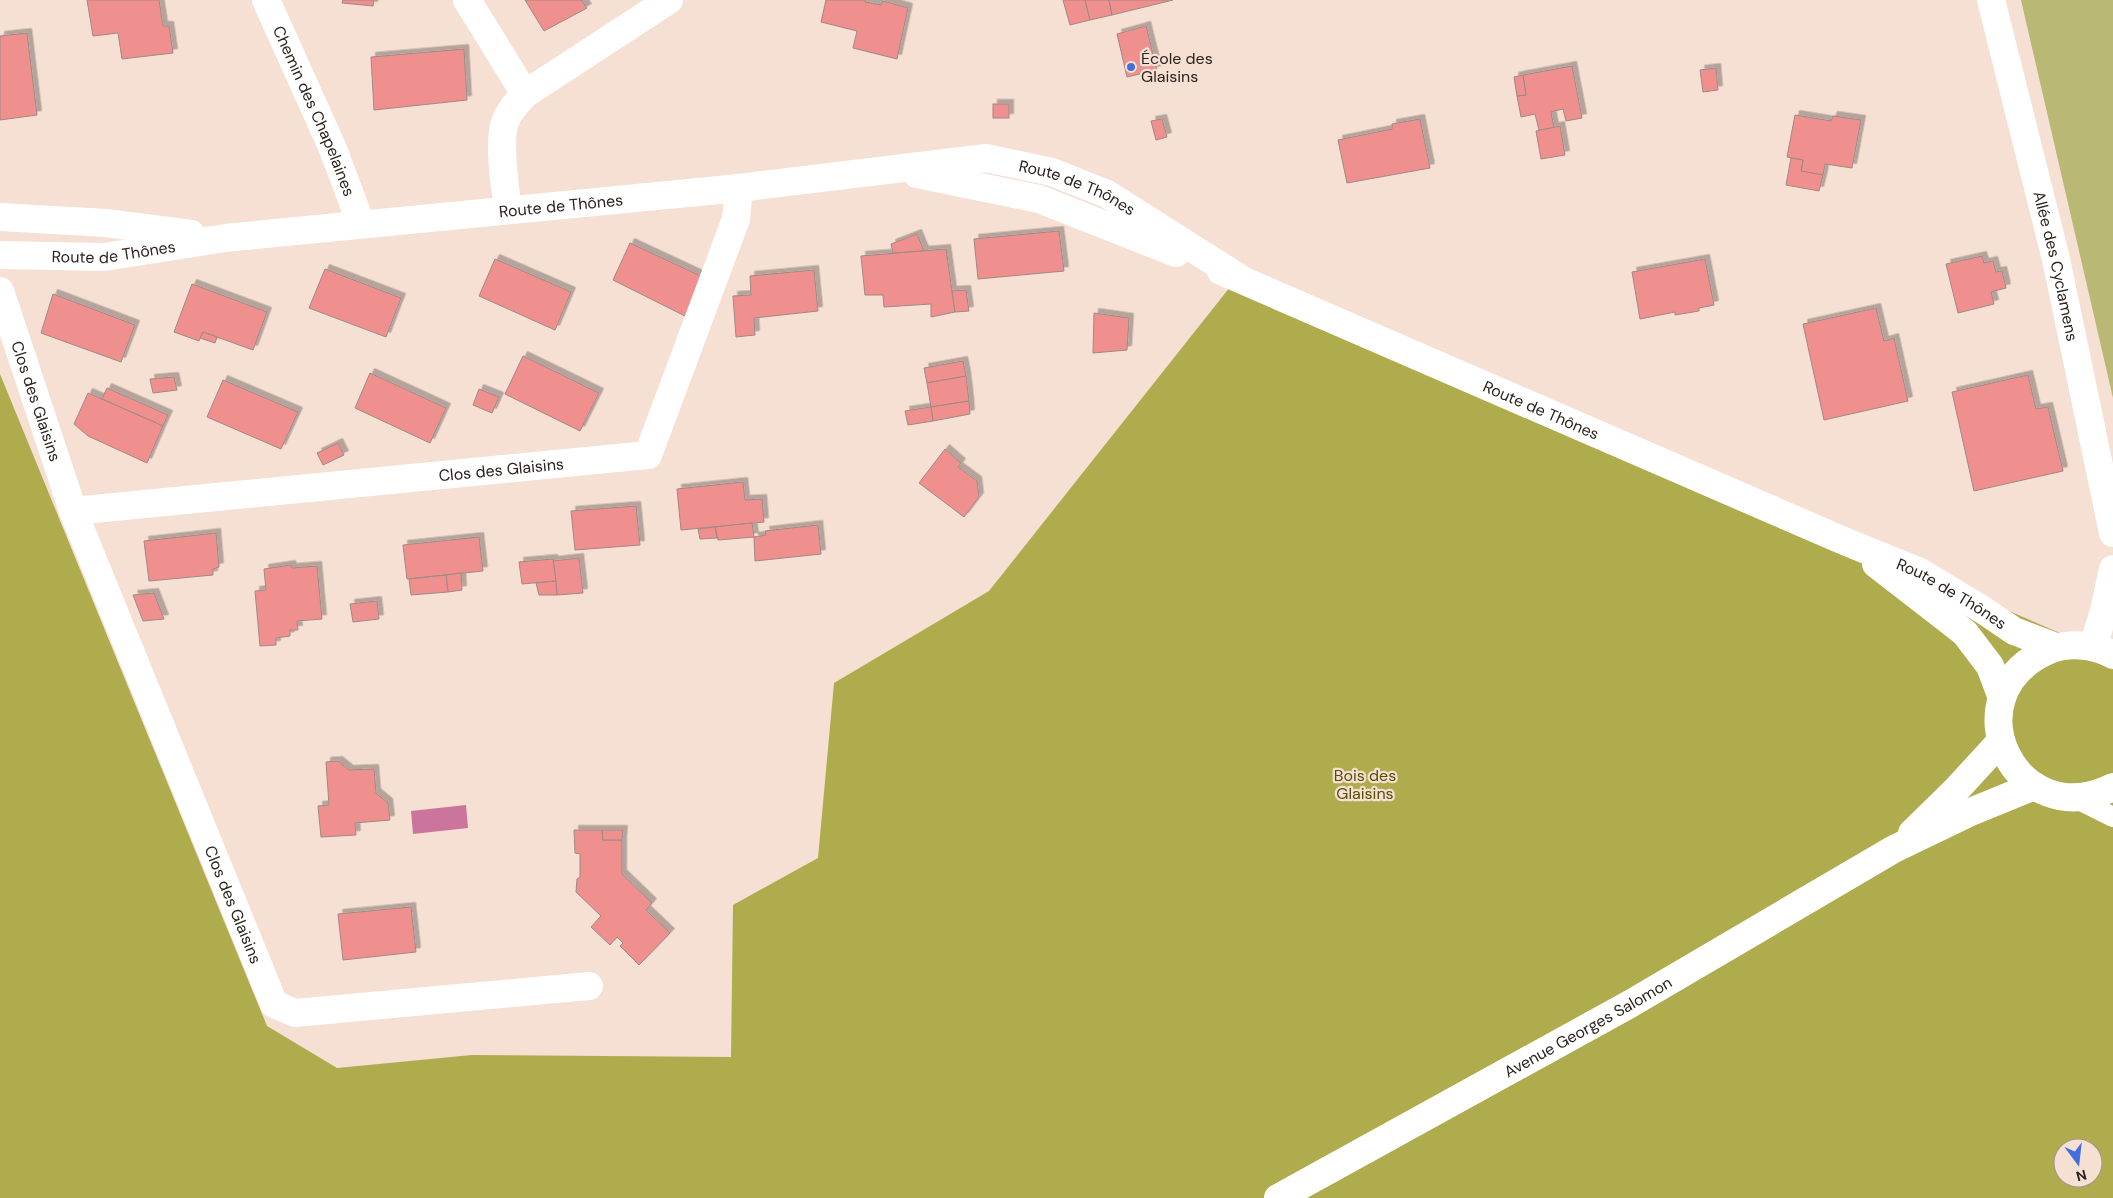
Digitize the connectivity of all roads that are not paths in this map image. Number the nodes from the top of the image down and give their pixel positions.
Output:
1 (266, 0) edge
2 (468, 0) edge
3 (669, 0) edge
4 (1991, 0) edge
5 (526, 94) junction
6 (739, 188) junction
7 (508, 209) junction
8 (0, 217) edge
9 (361, 224) junction
10 (225, 238) junction
11 (0, 255) edge
12 (0, 292) edge
13 (73, 511) junction
14 (2113, 533) edge
15 (1844, 541) junction
16 (2113, 569) edge
17 (2056, 647) junction
18 (2103, 651) edge
19 (2002, 698) junction
20 (2000, 741) junction
21 (2034, 786) junction
22 (2113, 787) edge
23 (2075, 798) junction
24 (2113, 817) edge
25 (1894, 849) junction
26 (589, 986) dead end
27 (1278, 1198) edge

1 - 9 street, Chemin des Chapelaines
2 - 5 street
3 - 5 street
4 - 14 street, Allée des Cyclamens
5 - 7 street
6 - 7 street, Route de Thônes
6 - 13 street, Clos des Glaisins
6 - 15 street, Route de Thônes
7 - 9 street, Route de Thônes
8 - 10 street, Route de Thônes
9 - 10 street, Route de Thônes
10 - 11 street, Route de Thônes
12 - 13 street, Clos des Glaisins
13 - 26 street, Clos des Glaisins
15 - 17 street, Route de Thônes
15 - 19 street, Route de Thônes
16 - 18 street
17 - 18 street
17 - 19 street
19 - 20 street
20 - 21 street
20 - 25 street, Avenue Georges Salomon
21 - 23 street
21 - 25 street, Avenue Georges Salomon
22 - 23 street
23 - 24 lane
25 - 27 street, Avenue Georges Salomon

